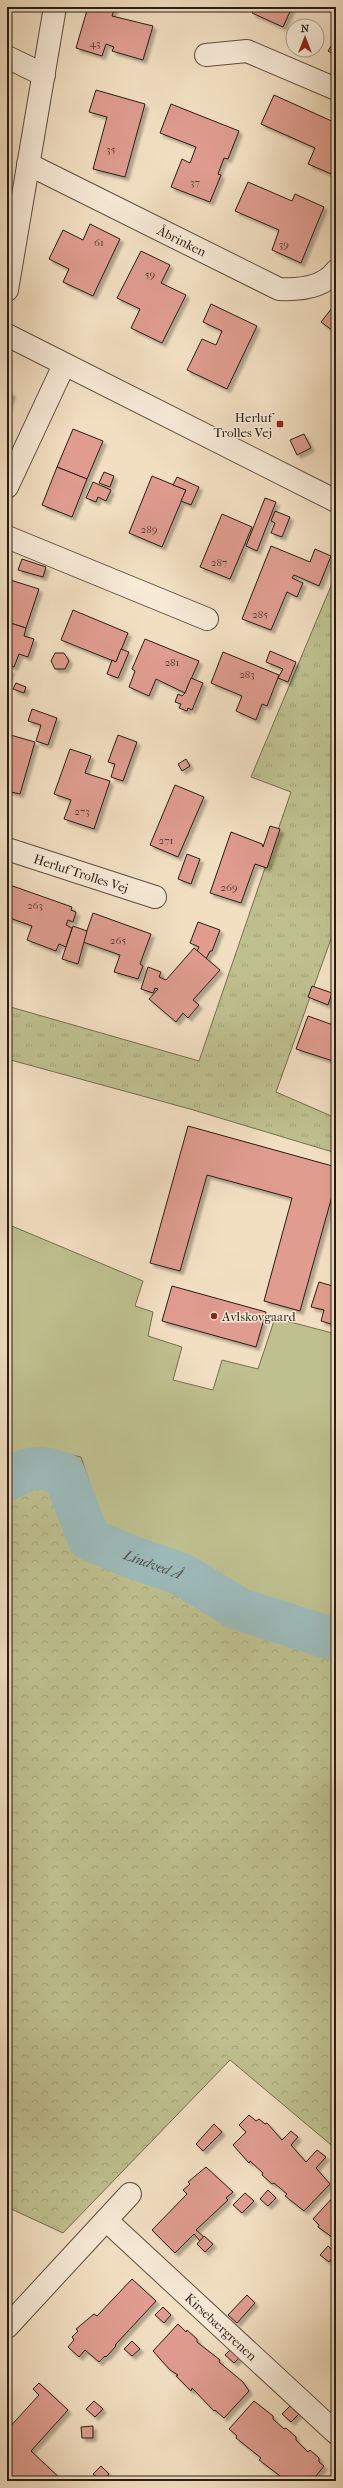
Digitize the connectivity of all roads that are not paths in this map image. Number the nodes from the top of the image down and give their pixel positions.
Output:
1 (55, 7) edge
2 (206, 55) dead end
3 (7, 57) edge
4 (44, 75) junction
5 (336, 89) edge
6 (28, 164) junction
7 (336, 271) edge
8 (7, 290) edge
9 (7, 335) edge
10 (64, 365) junction
11 (12, 464) edge
12 (7, 486) edge
13 (336, 501) edge
14 (7, 537) edge
15 (207, 619) dead end
16 (7, 849) edge
17 (155, 897) dead end
18 (130, 2194) dead end
19 (106, 2220) junction
20 (7, 2327) edge
21 (336, 2433) edge

1 - 4 street
2 - 5 street
3 - 4 street
4 - 6 street
6 - 7 street, Åbrinken
6 - 8 street
9 - 10 street
10 - 11 street
10 - 13 street
11 - 12 street
14 - 15 street
16 - 17 street, Herluf Trolles Vej
18 - 19 street
19 - 20 street
19 - 21 street, Kirsebærgrenen

